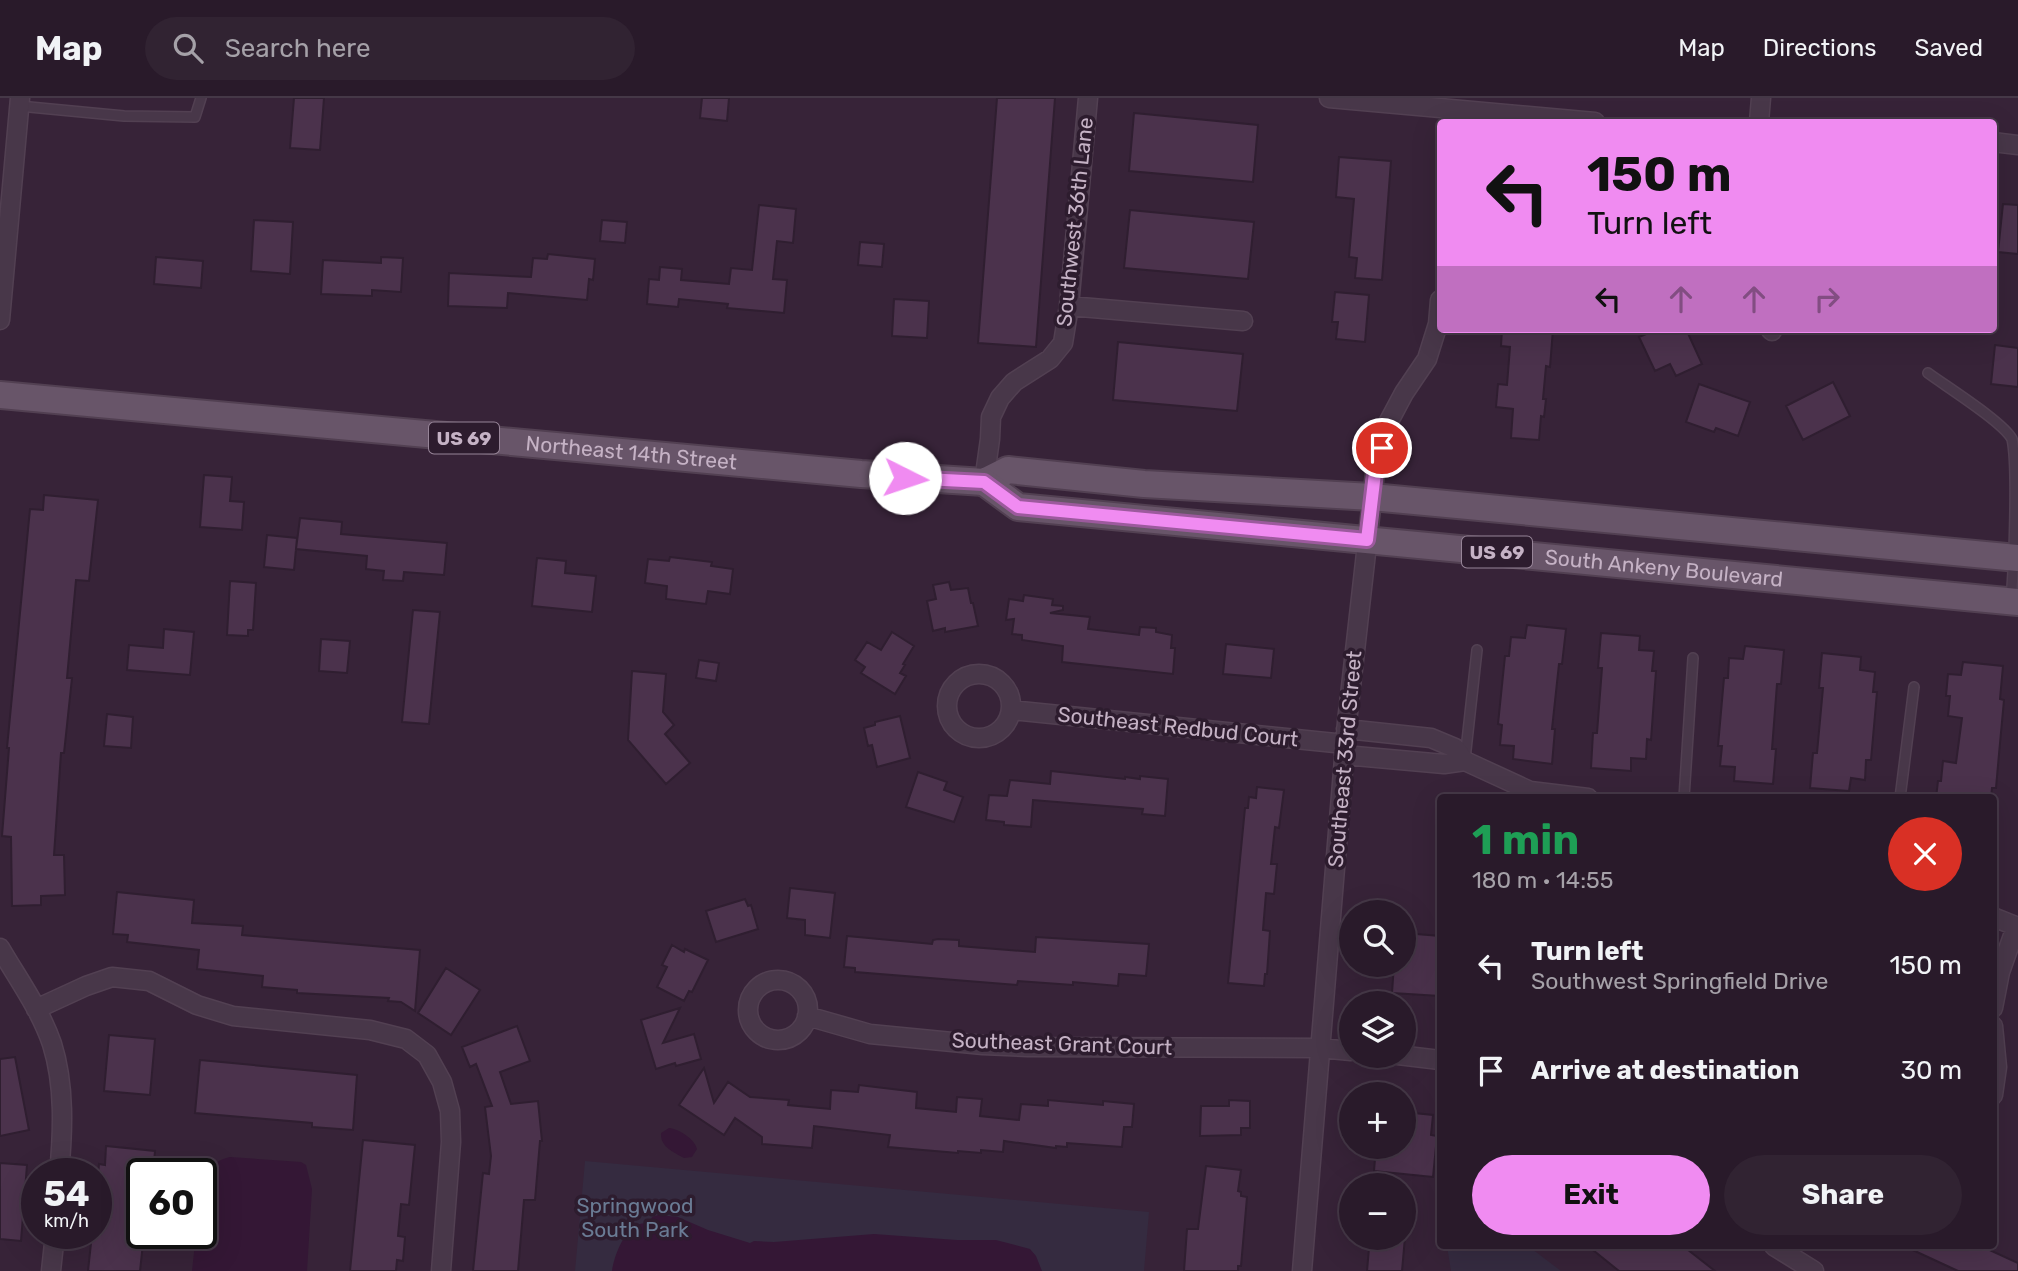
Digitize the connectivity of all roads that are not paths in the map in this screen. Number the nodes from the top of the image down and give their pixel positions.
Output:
1 (201, 98) edge
2 (1088, 98) edge
3 (1329, 98) edge
4 (1761, 98) edge
5 (19, 102) edge
6 (1457, 110) edge
7 (1560, 119) edge
8 (1759, 119) edge
9 (1997, 142) edge
10 (2018, 145) edge
11 (1069, 306) junction
12 (0, 320) edge
13 (1243, 321) dead end
14 (1437, 327) edge
15 (1928, 373) dead end
16 (0, 395) edge
17 (927, 479) joint
18 (984, 482) junction
19 (1372, 497) junction
20 (1367, 540) junction
21 (2016, 558) edge
22 (2015, 602) edge
23 (1477, 650) dead end
24 (1693, 658) dead end
25 (1914, 687) dead end
26 (1011, 710) dead end
27 (1345, 743) junction
28 (1465, 761) junction
29 (1555, 794) edge
30 (1684, 794) edge
31 (1901, 794) edge
32 (1997, 919) edge
33 (2017, 927) edge
34 (0, 947) edge
35 (1997, 987) edge
36 (36, 1009) junction
37 (807, 1016) dead end
38 (1320, 1048) junction
39 (1339, 1050) edge
40 (1416, 1057) edge
41 (1437, 1059) edge
42 (61, 1158) edge
43 (53, 1249) edge
44 (1779, 1249) edge
45 (51, 1271) edge
46 (441, 1271) edge
47 (1302, 1271) edge
48 (1814, 1271) edge

1 - 5 lane
2 - 11 street, Southwest 36th Lane
3 - 6 street
4 - 8 street
5 - 12 street
6 - 7 street
9 - 10 street
11 - 13 street
11 - 18 street, Southwest 36th Lane
14 - 19 street, Southeast 33rd Street
15 - 21 lane
16 - 17 main road, Northeast 14th Street / US 69
17 - 18 main road, South Ankeny Boulevard / US 69
18 - 19 main road, South Ankeny Boulevard / US 69
18 - 20 main road, South Ankeny Boulevard / US 69
19 - 20 street, Southeast 33rd Street
19 - 21 main road, South Ankeny Boulevard / US 69
20 - 22 main road, South Ankeny Boulevard / US 69
20 - 27 street, Southeast 33rd Street
21 - 22 lane
23 - 28 lane
24 - 30 lane
25 - 31 lane
26 - 27 street, Southeast Redbud Court
27 - 28 street
27 - 28 street
27 - 38 street, Southeast 33rd Street
28 - 29 street
32 - 33 street
33 - 35 street
34 - 36 street
36 - 42 street
36 - 46 street
37 - 38 street, Southeast Grant Court
38 - 39 street, Southeast Grant Court
38 - 47 street, Southeast 33rd Street
40 - 41 street
43 - 45 street
44 - 48 street

